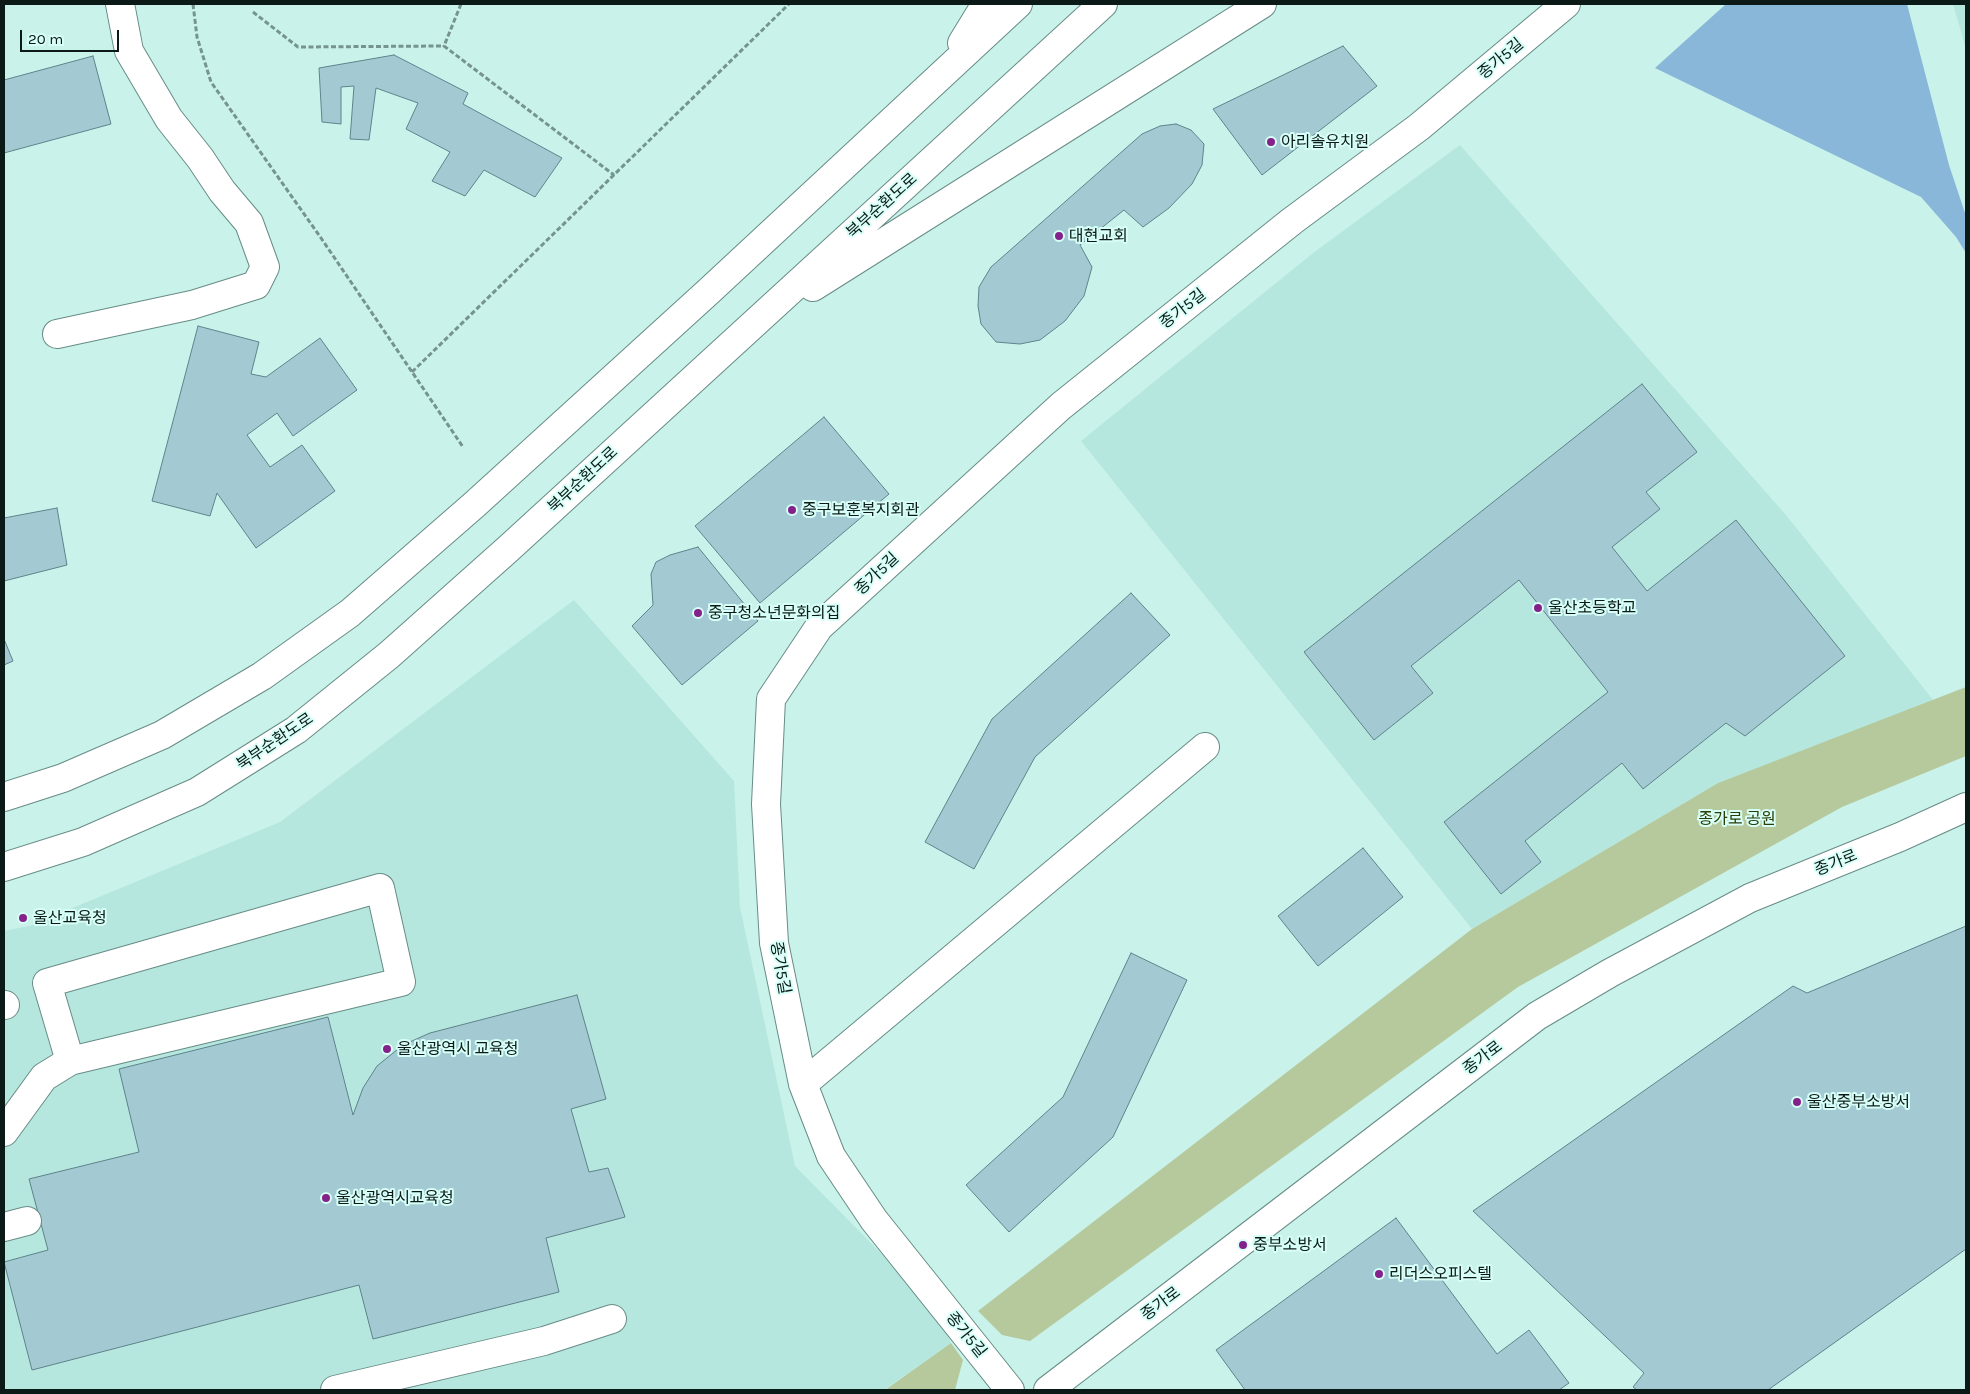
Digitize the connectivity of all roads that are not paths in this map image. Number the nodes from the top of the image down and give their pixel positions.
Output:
1 (120, 4) edge
2 (986, 4) edge
3 (1018, 4) edge
4 (1103, 4) edge
5 (1262, 4) edge
6 (1566, 4) edge
7 (940, 76) junction
8 (743, 333) junction
9 (57, 334) dead end
10 (1205, 747) dead end
11 (4, 796) edge
12 (1966, 807) edge
13 (4, 867) edge
14 (70, 1061) junction
15 (803, 1084) junction
16 (4, 1132) edge
17 (612, 1319) dead end
18 (335, 1390) edge
19 (1010, 1390) edge
20 (1048, 1390) edge

1 - 9 main road
2 - 7 main road
3 - 7 main road
4 - 8 main road, 북부순환도로
5 - 8 main road
6 - 15 main road, 종가5길
7 - 11 main road
8 - 13 main road, 북부순환도로
10 - 15 main road
12 - 20 main road, 종가로
14 - 14 main road
14 - 16 main road
15 - 19 main road, 종가5길
17 - 18 main road

